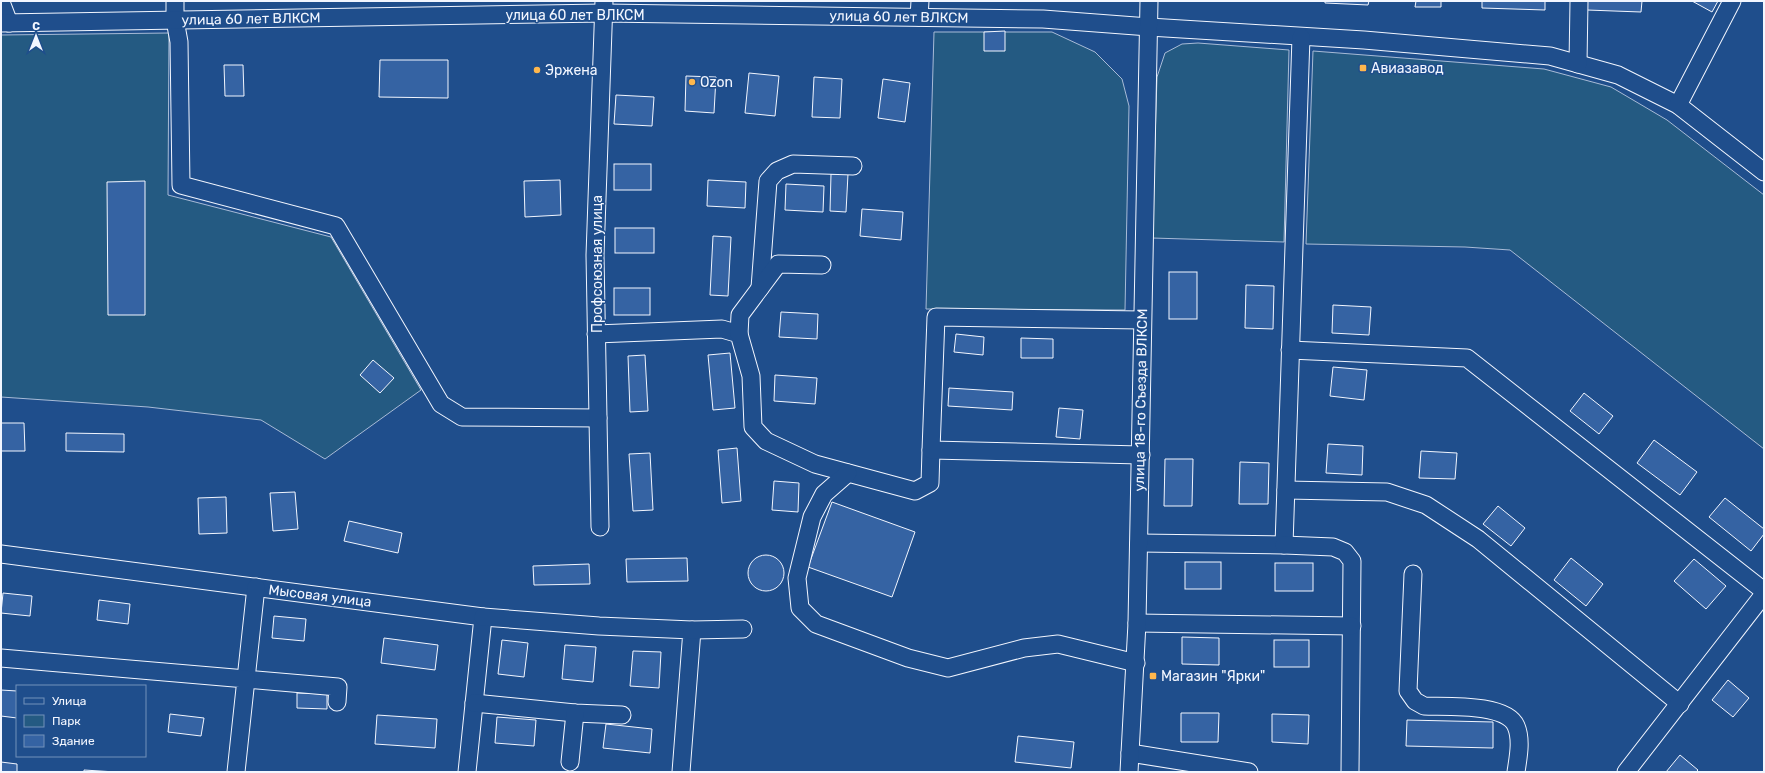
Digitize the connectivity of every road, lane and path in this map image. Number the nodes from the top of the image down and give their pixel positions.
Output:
1 (175, 1) edge
2 (1149, 1) edge
3 (1580, 1) edge
4 (1732, 1) edge
5 (1, 2) edge
6 (604, 7) edge
7 (920, 9) edge
8 (175, 20) junction
9 (5, 23) edge
10 (1149, 27) junction
11 (1301, 37) junction
12 (1578, 64) junction
13 (1678, 105) junction
14 (854, 166) dead end
15 (1764, 172) edge
16 (822, 265) dead end
17 (760, 288) junction
18 (1142, 320) junction
19 (596, 334) junction
20 (739, 334) junction
21 (1290, 350) junction
22 (598, 418) junction
23 (931, 450) junction
24 (1141, 455) junction
25 (848, 473) junction
26 (1286, 490) junction
27 (600, 527) dead end
28 (1139, 543) junction
29 (1284, 545) junction
30 (1, 554) edge
31 (1413, 574) dead end
32 (256, 587) junction
33 (1764, 593) edge
34 (483, 616) junction
35 (1137, 623) junction
36 (1352, 626) junction
37 (743, 629) dead end
38 (692, 630) junction
39 (1, 658) edge
40 (1136, 663) junction
41 (246, 679) junction
42 (337, 702) dead end
43 (474, 704) junction
44 (1680, 704) junction
45 (575, 713) junction
46 (622, 715) dead end
47 (1130, 753) junction
48 (570, 762) dead end
49 (236, 772) edge
50 (467, 772) edge
51 (681, 772) edge
52 (1129, 772) edge
53 (1249, 772) edge
54 (1350, 772) edge
55 (1516, 772) edge
56 (1626, 772) edge

1 - 8 street
2 - 10 street, улица 18-го Съезда ВЛКСМ
3 - 12 street
4 - 13 street
5 - 9 street
6 - 7 street, улица 60 лет ВЛКСМ
6 - 8 street, улица 60 лет ВЛКСМ
6 - 19 street, Профсоюзная улица
7 - 10 street, улица 60 лет ВЛКСМ
8 - 9 street, улица 60 лет ВЛКСМ
8 - 22 street
10 - 11 street, улица 60 лет ВЛКСМ
10 - 18 street, улица 18-го Съезда ВЛКСМ
11 - 12 street, улица 60 лет ВЛКСМ
11 - 21 street
12 - 13 street, улица 60 лет ВЛКСМ
13 - 15 street, улица 60 лет ВЛКСМ
14 - 17 street
16 - 17 street
17 - 20 street
18 - 23 street
18 - 24 street, улица 18-го Съезда ВЛКСМ
19 - 20 street
19 - 22 street, Профсоюзная улица
20 - 25 street
21 - 26 street
21 - 33 street
22 - 27 street, Профсоюзная улица
23 - 24 street
23 - 25 street
24 - 28 street, улица 18-го Съезда ВЛКСМ
25 - 40 street
26 - 29 street
26 - 44 street
28 - 29 street
28 - 35 street, улица 18-го Съезда ВЛКСМ
29 - 36 street
30 - 32 street, Мысовая улица
31 - 55 street
32 - 34 street, Мысовая улица
32 - 41 street
33 - 44 street
34 - 38 street, Мысовая улица
34 - 43 street
35 - 36 street
35 - 40 street, улица 18-го Съезда ВЛКСМ
36 - 54 street
37 - 38 street, Мысовая улица
38 - 51 street
39 - 41 street
40 - 47 street, улица 18-го Съезда ВЛКСМ
41 - 42 street
41 - 49 street
43 - 45 street
43 - 50 street
44 - 56 street
45 - 46 street
45 - 48 street
47 - 52 street, улица 18-го Съезда ВЛКСМ
47 - 53 street

